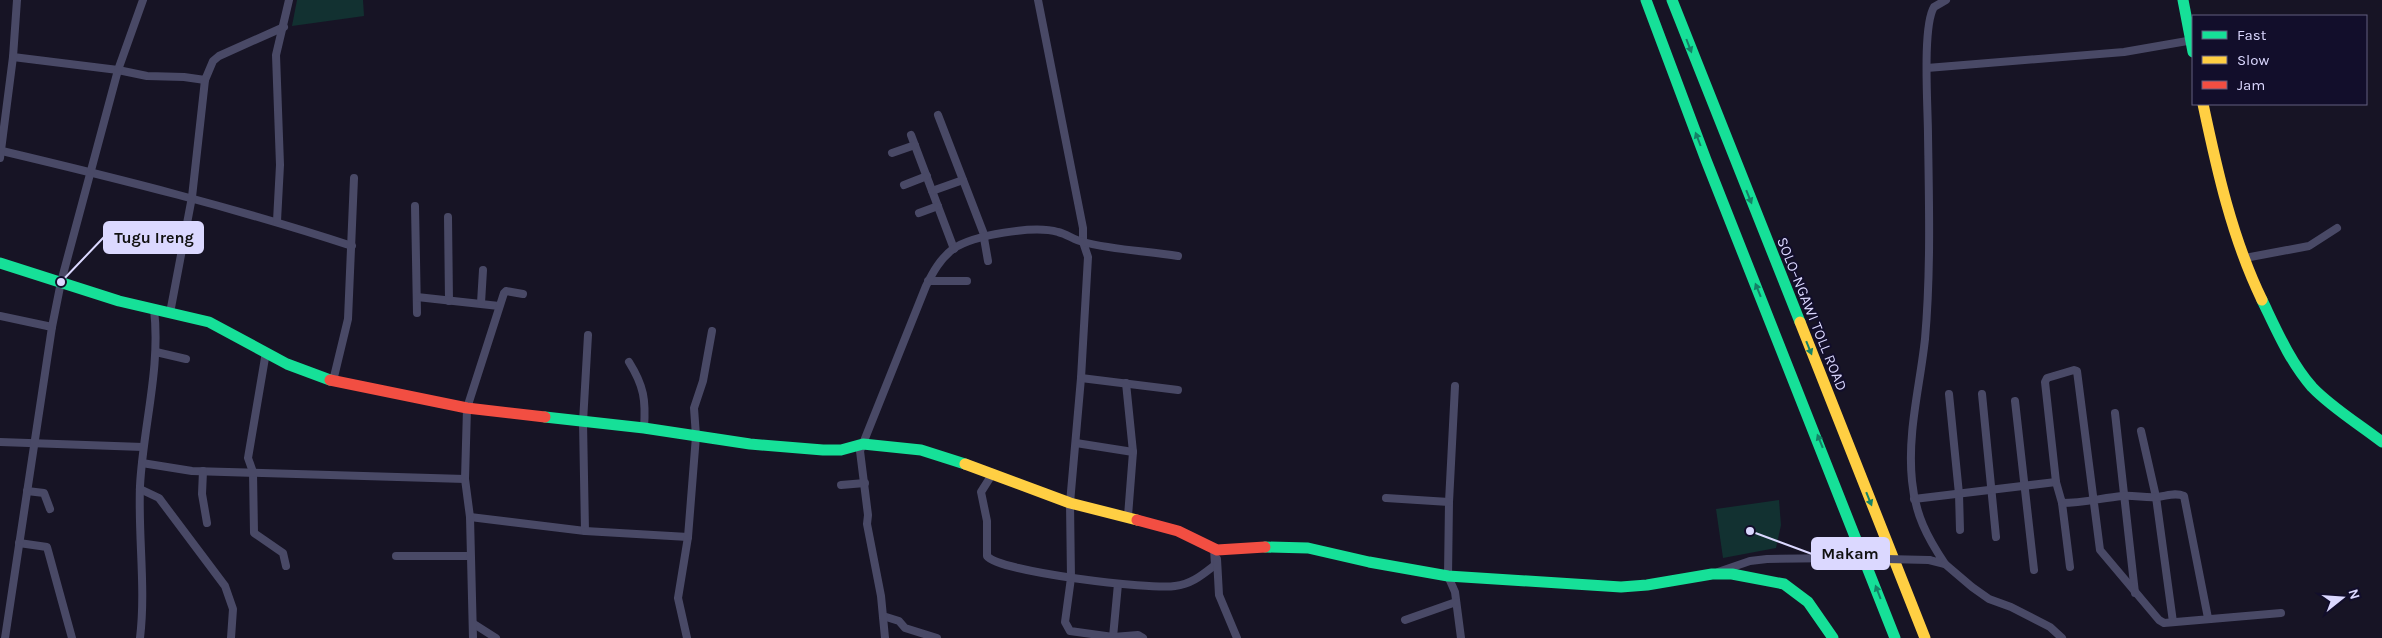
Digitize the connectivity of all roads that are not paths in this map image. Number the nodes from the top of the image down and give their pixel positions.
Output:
1 (17, 0) edge
2 (143, 0) edge
3 (289, 0) edge
4 (1038, 0) edge
5 (1646, 0) edge
6 (1672, 0) edge
7 (1946, 0) edge
8 (2183, 0) edge
9 (284, 26) junction
10 (2192, 40) edge
11 (2192, 44) edge
12 (13, 57) junction
13 (1927, 68) junction
14 (118, 70) junction
15 (205, 80) junction
16 (2203, 105) edge
17 (938, 115) dead end
18 (911, 134) dead end
19 (915, 145) junction
20 (892, 154) dead end
21 (1, 155) edge
22 (92, 172) junction
23 (927, 176) junction
24 (354, 178) dead end
25 (963, 180) junction
26 (904, 185) dead end
27 (932, 191) junction
28 (192, 197) junction
29 (415, 206) dead end
30 (938, 206) junction
31 (919, 213) dead end
32 (448, 217) dead end
33 (277, 221) junction
34 (2337, 228) dead end
35 (984, 237) junction
36 (1083, 242) junction
37 (352, 246) junction
38 (954, 249) junction
39 (1178, 256) dead end
40 (2245, 258) junction
41 (988, 261) dead end
42 (0, 263) edge
43 (483, 270) dead end
44 (928, 281) junction
45 (967, 281) dead end
46 (61, 282) junction
47 (523, 294) dead end
48 (417, 298) junction
49 (450, 301) junction
50 (481, 303) junction
51 (499, 306) junction
52 (154, 309) junction
53 (170, 313) junction
54 (417, 313) dead end
55 (0, 316) edge
56 (52, 327) junction
57 (712, 331) dead end
58 (588, 335) dead end
59 (156, 352) junction
60 (266, 352) junction
61 (186, 358) dead end
62 (629, 362) dead end
63 (1081, 378) junction
64 (333, 381) junction
65 (1126, 383) junction
66 (1455, 386) dead end
67 (1178, 390) dead end
68 (1949, 394) dead end
69 (1982, 394) dead end
70 (2015, 401) dead end
71 (468, 408) junction
72 (2115, 413) dead end
73 (583, 422) junction
74 (644, 428) junction
75 (2141, 430) dead end
76 (696, 436) junction
77 (0, 442) edge
78 (34, 442) junction
79 (2382, 442) edge
80 (1076, 443) junction
81 (863, 444) junction
82 (143, 448) junction
83 (1133, 452) junction
84 (142, 463) junction
85 (202, 471) junction
86 (253, 472) junction
87 (993, 473) junction
88 (465, 478) junction
89 (2056, 482) junction
90 (865, 483) junction
91 (841, 485) dead end
92 (2025, 486) junction
93 (140, 489) junction
94 (1991, 490) junction
95 (27, 491) junction
96 (1959, 494) junction
97 (2123, 496) junction
98 (2156, 497) junction
99 (1386, 498) dead end
100 (1914, 499) junction
101 (2092, 500) junction
102 (1449, 502) junction
103 (1070, 503) junction
104 (2062, 503) junction
105 (50, 509) dead end
106 (1128, 516) junction
107 (470, 517) junction
108 (207, 523) dead end
109 (585, 530) junction
110 (1960, 530) dead end
111 (688, 537) junction
112 (1996, 537) dead end
113 (19, 543) junction
114 (1216, 549) junction
115 (396, 556) dead end
116 (470, 556) junction
117 (1945, 564) junction
118 (286, 566) dead end
119 (2070, 567) dead end
120 (2034, 570) dead end
121 (1712, 574) junction
122 (1448, 576) junction
123 (1071, 578) junction
124 (1118, 584) junction
125 (2135, 593) junction
126 (1456, 602) junction
127 (2280, 613) dead end
128 (883, 616) junction
129 (2208, 618) junction
130 (1405, 620) dead end
131 (2173, 622) junction
132 (474, 624) junction
133 (1113, 636) junction
134 (5, 638) edge
135 (72, 638) edge
136 (140, 638) edge
137 (231, 638) edge
138 (473, 638) edge
139 (496, 638) edge
140 (687, 638) edge
141 (885, 638) edge
142 (937, 638) edge
143 (1142, 638) edge
144 (1237, 638) edge
145 (1461, 638) edge
146 (1833, 638) edge
147 (1895, 638) edge
148 (1925, 638) edge
149 (2062, 638) edge

1 - 12 street
2 - 14 street
3 - 9 street
4 - 36 street
147 -> 5 main road
6 -> 148 main road, SOLO–NGAWI TOLL ROAD
7 - 13 street
8 - 10 main road
9 - 15 street
9 - 33 street
11 - 13 street
12 - 14 street
12 - 21 street
13 - 100 street
14 - 15 street
14 - 22 street
15 - 28 street
16 - 40 main road
17 - 25 street
18 - 19 street
19 - 20 street
19 - 23 street
21 - 22 street
22 - 28 street
22 - 46 street
23 - 26 street
23 - 27 street
24 - 37 street
25 - 27 street
25 - 35 street
27 - 30 street
28 - 33 street
28 - 53 street
29 - 48 street
30 - 31 street
30 - 38 street
32 - 49 street
33 - 37 street
34 - 40 street
35 - 36 street
35 - 38 street
35 - 41 street
36 - 39 street
36 - 63 street
37 - 64 street
38 - 44 street
40 - 79 main road
42 - 46 main road
43 - 50 street
44 - 45 street
44 - 81 street
46 - 52 main road
46 - 56 street
47 - 51 street
48 - 49 street
48 - 54 street
49 - 50 street
50 - 51 street
51 - 71 street
52 - 53 main road
52 - 59 street
53 - 60 main road
55 - 56 street
56 - 78 street
57 - 76 street
58 - 73 street
59 - 61 street
59 - 82 street
60 - 64 main road
60 - 86 street
62 - 74 street
63 - 65 street
63 - 80 street
64 - 71 main road
65 - 67 street
65 - 83 street
66 - 102 street
68 - 96 street
69 - 94 street
70 - 92 street
71 - 73 main road
71 - 88 street
72 - 97 street
73 - 74 main road
73 - 109 street
74 - 76 main road
75 - 98 street
76 - 81 main road
76 - 111 street
77 - 78 street
78 - 82 street
78 - 95 street
80 - 83 street
80 - 103 street
81 - 87 main road
81 - 90 street
82 - 84 street
83 - 106 street
84 - 85 street
84 - 93 street
85 - 86 street
85 - 108 street
86 - 88 street
86 - 118 street
87 - 103 main road
87 - 123 street
88 - 107 street
89 - 92 street
89 - 101 street
89 - 104 street
90 - 91 street
90 - 128 street
92 - 94 street
92 - 120 street
93 - 136 street
93 - 137 street
94 - 96 street
94 - 112 street
95 - 105 street
95 - 113 street
96 - 100 street
96 - 110 street
97 - 98 street
97 - 101 street
97 - 125 street
98 - 129 street
98 - 131 street
99 - 102 street
100 - 117 street
101 - 104 street
101 - 125 street
102 - 122 street
103 - 106 main road
103 - 123 street
104 - 119 street
106 - 114 main road
107 - 109 street
107 - 116 street
109 - 111 street
111 - 140 street
113 - 134 street
113 - 135 street
114 - 122 main road
114 - 124 street
114 - 144 street
115 - 116 street
116 - 132 street
117 - 121 street, bridge
117 - 149 street
121 - 122 main road
121 - 146 main road
122 - 126 street
123 - 124 street
123 - 133 street
124 - 133 street
125 - 131 street
126 - 130 street
126 - 145 street
127 - 129 street
128 - 141 street
128 - 142 street
129 - 131 street
132 - 138 street
132 - 139 street
133 - 143 street

